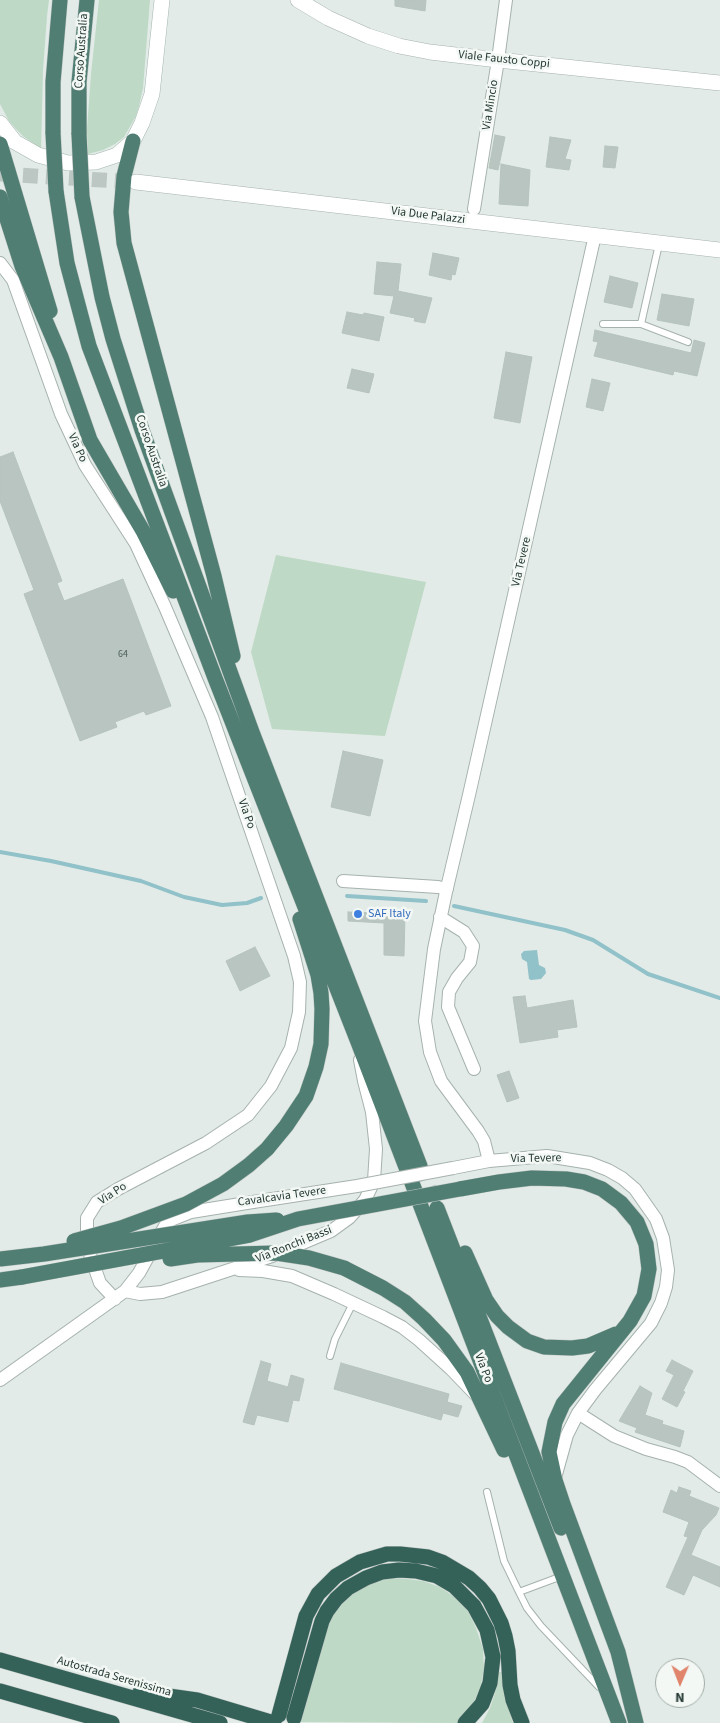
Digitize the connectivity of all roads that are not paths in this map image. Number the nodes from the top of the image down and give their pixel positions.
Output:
1 (60, 0) edge
2 (87, 0) edge
3 (162, 0) edge
4 (298, 0) edge
5 (506, 0) edge
6 (498, 60) junction
7 (720, 83) edge
8 (0, 123) edge
9 (133, 141) junction
10 (0, 144) edge
11 (136, 182) tunnel mouth
12 (0, 197) edge
13 (474, 209) dead end
14 (595, 235) junction
15 (659, 242) junction
16 (720, 250) edge
17 (0, 263) edge
18 (603, 324) dead end
19 (641, 324) junction
20 (688, 342) dead end
21 (61, 357) junction
22 (216, 678) junction
23 (252, 732) junction
24 (268, 812) junction
25 (343, 881) dead end
26 (447, 889) junction
27 (440, 917) junction
28 (358, 1042) junction
29 (474, 1069) dead end
30 (489, 1161) junction
31 (420, 1166) tunnel mouth
32 (296, 1220) junction
33 (0, 1254) edge
34 (0, 1259) edge
35 (230, 1269) junction
36 (22, 1277) junction
37 (0, 1280) edge
38 (120, 1294) junction
39 (353, 1303) junction
40 (622, 1331) junction
41 (330, 1356) dead end
42 (0, 1380) edge
43 (481, 1401) junction
44 (578, 1413) junction
45 (555, 1480) junction
46 (720, 1486) edge
47 (487, 1492) dead end
48 (546, 1534) junction
49 (562, 1576) junction
50 (519, 1592) junction
51 (0, 1660) edge
52 (80, 1683) junction
53 (0, 1691) edge
54 (610, 1699) junction
55 (294, 1718) dead end
56 (276, 1719) edge
57 (112, 1723) edge
58 (220, 1723) edge
59 (465, 1723) edge
60 (522, 1723) edge
61 (619, 1723) edge
62 (636, 1723) edge

1 - 22 highway, Corso Australia, bridge
2 - 23 highway, Corso Australia, bridge
3 - 9 street
4 - 6 street, Viale Fausto Coppi
5 - 6 street, Via Mincio
6 - 7 street, Viale Fausto Coppi
6 - 13 street, Via Mincio
8 - 9 street
9 - 23 highway
10 - 21 highway
11 - 14 street, Via Due Palazzi
12 - 21 highway
14 - 15 street, Via Due Palazzi
14 - 26 street, Via Tevere
15 - 16 street, Via Due Palazzi
15 - 19 lane
17 - 38 street, Via Po
18 - 19 lane
19 - 20 lane
21 - 22 highway
22 - 24 highway, Via Po
23 - 31 highway
24 - 28 highway, Via Po
24 - 33 highway, bridge
25 - 26 street
26 - 27 street, Via Tevere
27 - 29 street
27 - 30 street, Via Tevere
28 - 35 street, Via Ronchi Bassi
28 - 48 highway, Via Po
30 - 38 street, Cavalcavia Tevere, bridge
30 - 44 street, Via Tevere
32 - 34 highway, bridge
32 - 36 highway, bridge
32 - 40 highway, bridge
35 - 38 street, Via Ronchi Bassi
35 - 39 street, Via Ronchi Bassi
36 - 37 highway
36 - 43 highway, bridge
38 - 42 street
39 - 41 lane
39 - 43 street, Via Ronchi Bassi
40 - 45 highway
40 - 62 highway, Via Po
43 - 48 highway
44 - 45 street, Via Tevere
44 - 46 street
45 - 62 highway
47 - 50 lane
48 - 49 highway, Via Po
49 - 50 lane
49 - 54 highway, Via Po
50 - 54 lane
51 - 52 highway, Autostrada Serenissima
52 - 56 highway
52 - 58 highway, Autostrada Serenissima
53 - 57 highway
54 - 61 highway, Via Po
55 - 59 highway
56 - 60 highway

